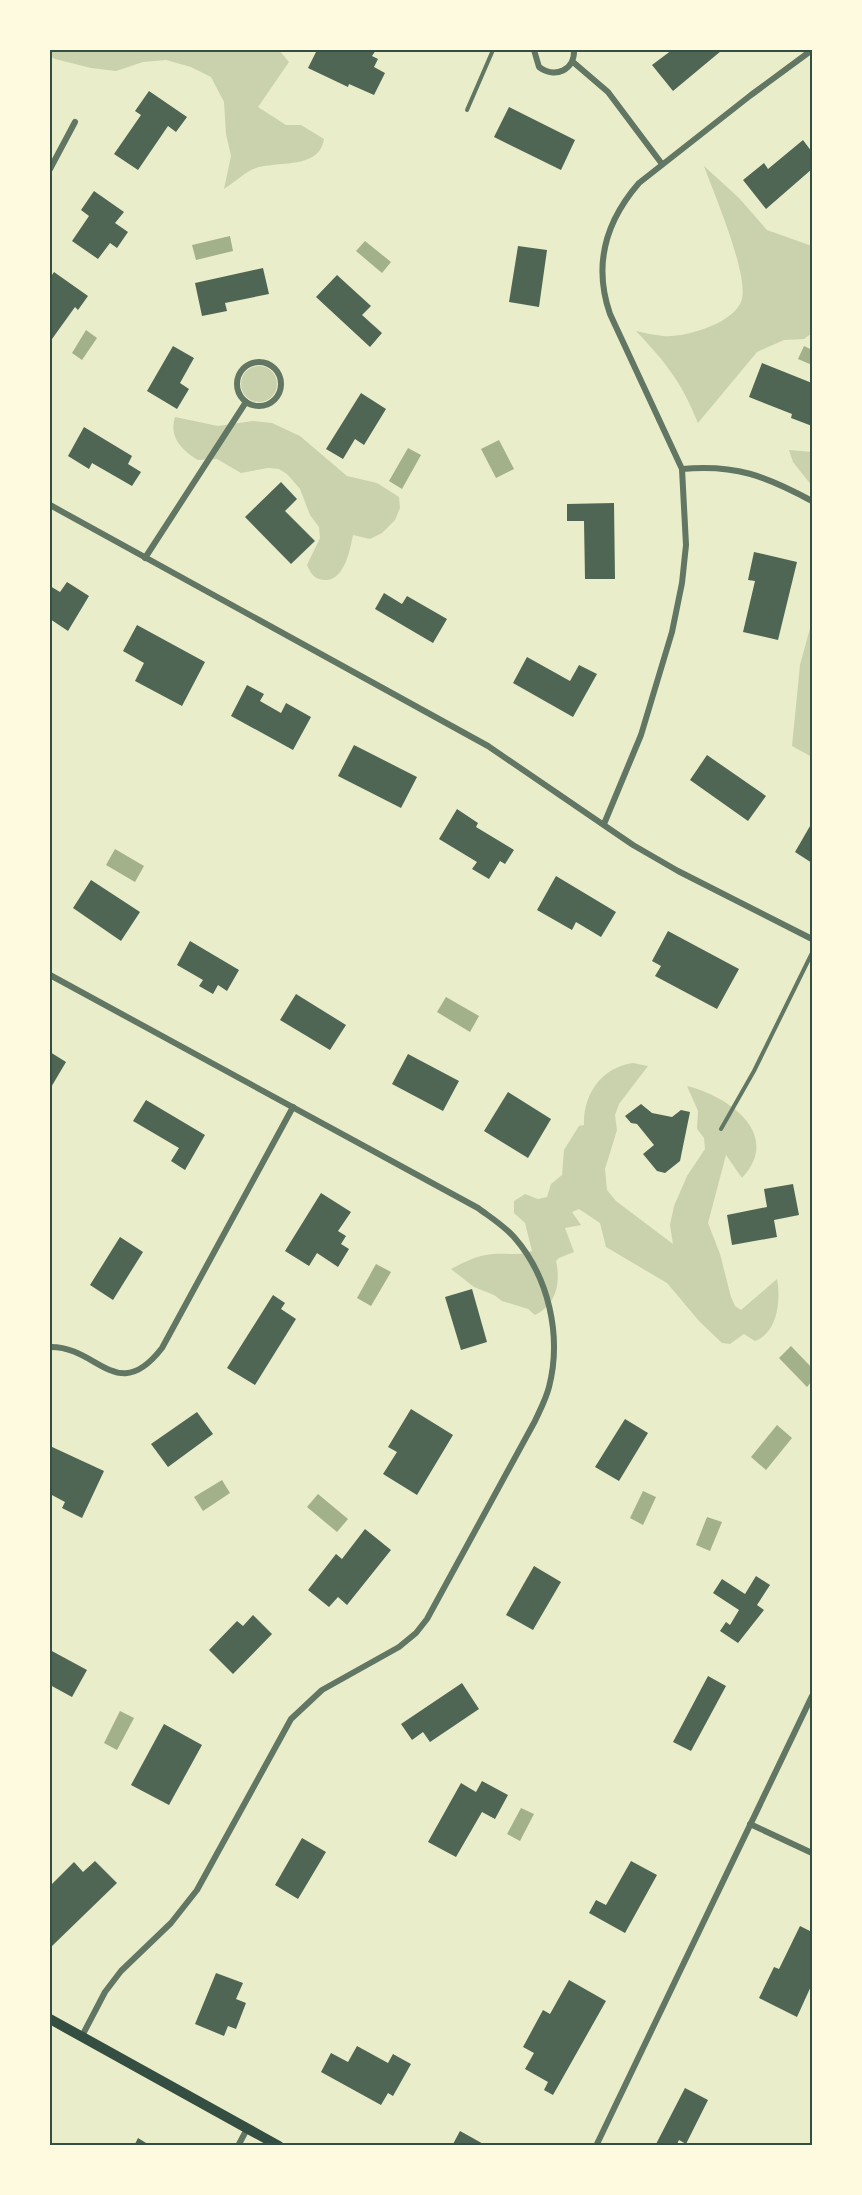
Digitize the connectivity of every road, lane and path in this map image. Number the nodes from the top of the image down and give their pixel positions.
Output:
1 (493, 50) edge
2 (534, 50) edge
3 (574, 50) edge
4 (813, 50) edge
5 (573, 62) junction
6 (467, 110) dead end
7 (75, 122) dead end
8 (662, 164) junction
9 (50, 169) edge
10 (246, 402) junction
11 (682, 469) junction
12 (813, 501) edge
13 (50, 505) edge
14 (146, 558) junction
15 (604, 824) junction
16 (813, 939) edge
17 (813, 953) edge
18 (50, 975) edge
19 (293, 1107) junction
20 (721, 1129) dead end
21 (50, 1347) edge
22 (813, 1696) edge
23 (750, 1824) junction
24 (813, 1853) edge
25 (50, 2019) edge
26 (82, 2036) junction
27 (247, 2128) junction
28 (238, 2145) edge
29 (279, 2145) edge
30 (596, 2145) edge

1 - 6 lane
2 - 5 street
3 - 5 street
4 - 8 street
5 - 8 street
7 - 9 street
8 - 11 street
10 - 10 street
10 - 14 street
11 - 12 street
11 - 15 street
13 - 14 street
14 - 15 street
15 - 16 street
17 - 20 lane
18 - 19 street
19 - 21 street
19 - 26 street
22 - 23 street
23 - 24 street
23 - 30 street
25 - 26 main road
26 - 27 main road
27 - 28 street
27 - 29 main road

